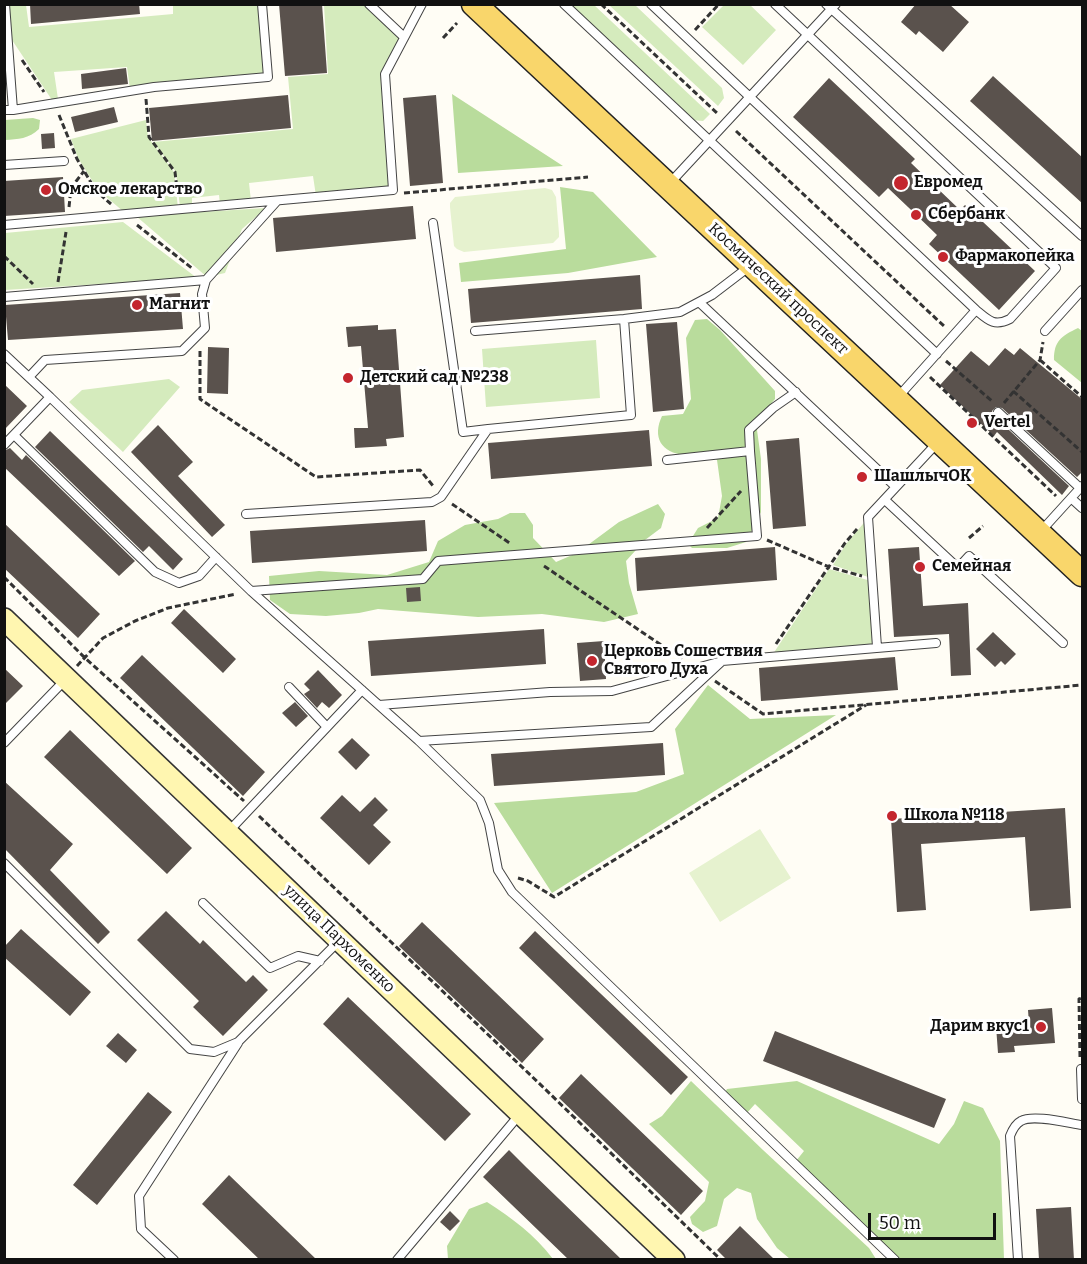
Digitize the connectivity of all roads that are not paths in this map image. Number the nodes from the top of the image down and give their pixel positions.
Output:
1 (4, 4) edge
2 (262, 4) edge
3 (369, 4) edge
4 (422, 4) edge
5 (474, 4) edge
6 (564, 4) edge
7 (651, 4) edge
8 (775, 4) edge
9 (831, 6) edge
10 (808, 36) junction
11 (6, 37) edge
12 (404, 37) junction
13 (750, 98) junction
14 (9, 110) edge
15 (710, 141) junction
16 (64, 161) dead end
17 (4, 165) edge
18 (668, 186) junction
19 (277, 201) junction
20 (433, 223) dead end
21 (4, 225) edge
22 (1083, 236) edge
23 (753, 265) junction
24 (206, 280) junction
25 (1083, 290) edge
26 (4, 297) edge
27 (699, 302) junction
28 (976, 310) junction
29 (624, 319) junction
30 (475, 331) dead end
31 (1045, 331) road end
32 (4, 354) edge
33 (937, 354) junction
34 (29, 377) junction
35 (796, 392) junction
36 (50, 398) junction
37 (896, 400) junction
38 (998, 412) road end
39 (488, 429) junction
40 (14, 435) junction
41 (939, 441) junction
42 (4, 446) edge
43 (750, 451) junction
44 (667, 460) dead end
45 (896, 487) junction
46 (1082, 487) edge
47 (1071, 498) junction
48 (885, 500) junction
49 (1083, 508) edge
50 (246, 514) dead end
51 (1039, 534) junction
52 (216, 557) junction
53 (1083, 574) edge
54 (251, 591) junction
55 (4, 619) edge
56 (936, 643) dead end
57 (1063, 643) dead end
58 (877, 647) junction
59 (722, 661) junction
60 (66, 678) junction
61 (289, 687) dead end
62 (362, 690) junction
63 (379, 705) junction
64 (327, 727) junction
65 (419, 741) junction
66 (4, 743) edge
67 (228, 832) junction
68 (4, 863) edge
69 (204, 903) dead end
70 (340, 940) junction
71 (320, 961) junction
72 (238, 1042) junction
73 (1082, 1069) edge
74 (1083, 1099) edge
75 (521, 1113) junction
76 (1083, 1125) edge
77 (174, 1260) edge
78 (397, 1260) edge
79 (674, 1260) edge
80 (895, 1260) edge
81 (1018, 1260) edge

1 - 11 lane
2 - 14 lane
3 - 12 lane
4 - 12 lane
5 - 18 main road, Космический проспект
6 - 15 lane
7 - 13 lane
8 - 10 lane
9 - 10 lane
9 - 22 lane
10 - 13 lane
10 - 28 lane
11 - 14 lane
12 - 19 lane
13 - 15 lane
13 - 28 lane
15 - 18 lane
15 - 33 lane
16 - 17 lane
18 - 23 main road, Космический проспект
19 - 21 lane
19 - 24 lane
20 - 39 lane
23 - 27 lane
23 - 37 main road, Космический проспект
24 - 26 lane
24 - 34 lane
25 - 31 lane
27 - 29 lane
27 - 35 lane
28 - 33 lane
29 - 30 lane
29 - 39 lane
32 - 34 lane
33 - 37 lane
34 - 36 lane
35 - 43 lane
35 - 45 lane
36 - 40 lane
36 - 52 lane
37 - 41 main road, Космический проспект
38 - 46 lane
39 - 50 lane
40 - 42 lane
40 - 52 lane
41 - 45 lane
41 - 51 main road, Космический проспект
43 - 44 lane
43 - 54 lane
45 - 48 lane
46 - 47 lane
47 - 49 lane
47 - 51 lane
48 - 57 lane
48 - 58 lane
51 - 53 main road, Космический проспект
52 - 54 lane
54 - 62 lane
55 - 60 street, улица Пархоменко
56 - 58 lane
58 - 59 lane
59 - 63 lane
59 - 65 lane
60 - 66 lane
60 - 67 street, улица Пархоменко
61 - 64 lane
62 - 63 lane
62 - 64 lane
63 - 65 lane
64 - 67 lane
65 - 80 lane
67 - 70 street, улица Пархоменко
68 - 72 lane
69 - 71 lane
70 - 71 lane
70 - 75 street, улица Пархоменко
71 - 72 lane
72 - 77 lane
73 - 74 lane
75 - 78 lane
75 - 79 street, улица Пархоменко
76 - 81 lane

